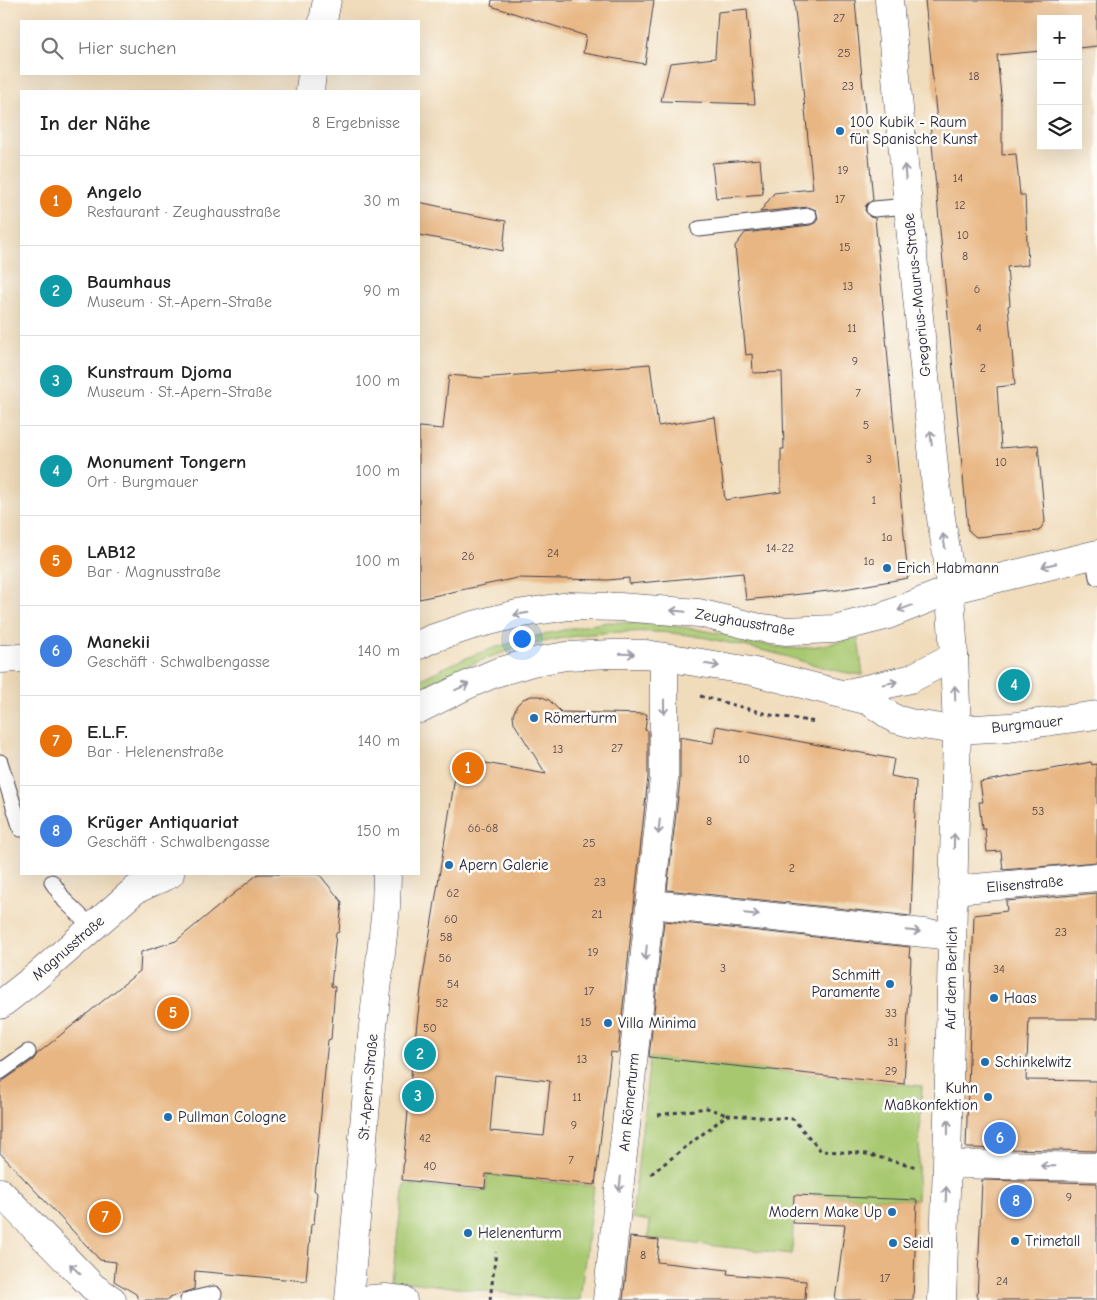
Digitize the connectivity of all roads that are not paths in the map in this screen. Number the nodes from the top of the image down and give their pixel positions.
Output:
1 (327, 0) edge
2 (889, 0) edge
3 (323, 20) edge
4 (312, 75) edge
5 (310, 90) edge
6 (908, 206) junction
7 (874, 209) dead end
8 (809, 216) dead end
9 (699, 229) dead end
10 (1096, 562) edge
11 (950, 590) junction
12 (420, 644) edge
13 (954, 656) junction
14 (20, 658) edge
15 (664, 658) junction
16 (0, 660) edge
17 (842, 694) junction
18 (420, 708) edge
19 (1097, 715) edge
20 (956, 730) junction
21 (0, 762) edge
22 (20, 826) edge
23 (166, 875) edge
24 (387, 875) edge
25 (1097, 877) edge
26 (52, 882) dead end
27 (139, 882) edge
28 (953, 890) junction
29 (651, 904) junction
30 (92, 927) junction
31 (952, 936) junction
32 (0, 1005) edge
33 (28, 1052) dead end
34 (0, 1072) edge
35 (947, 1164) junction
36 (1097, 1167) edge
37 (0, 1192) edge
38 (214, 1294) dead end
39 (112, 1300) edge
40 (188, 1300) edge
41 (349, 1300) edge
42 (361, 1300) edge
43 (403, 1300) edge
44 (607, 1300) edge
45 (942, 1300) edge

1 - 3 street
6 -> 2 street, Gregorius-Maurus-Straße
4 - 5 street
6 - 7 lane
11 -> 6 street, Gregorius-Maurus-Straße
8 - 9 lane
10 -> 11 street, Zeughausstraße
11 -> 12 street, Zeughausstraße
11 - 13 street, Gregorius-Maurus-Straße
17 -> 13 street
20 -> 13 street, Auf dem Berlich
14 - 16 street
15 -> 17 street
18 -> 15 street
15 -> 29 street, Am Römerturm
17 - 20 street
19 - 20 street, Burgmauer
28 -> 20 street, Auf dem Berlich
21 - 22 lane
23 - 27 street, Magnusstraße
24 - 41 street, St.-Apern-Straße
25 - 28 street, Elisenstraße
26 - 30 lane
27 - 30 street, Magnusstraße
28 - 31 street, Auf dem Berlich
29 -> 31 street
29 -> 44 street, Am Römerturm
30 - 32 street, Magnusstraße
35 -> 31 street, Auf dem Berlich
33 - 34 lane
36 -> 35 street
45 -> 35 street, Auf dem Berlich
39 -> 37 street
38 - 40 lane
42 - 43 street

